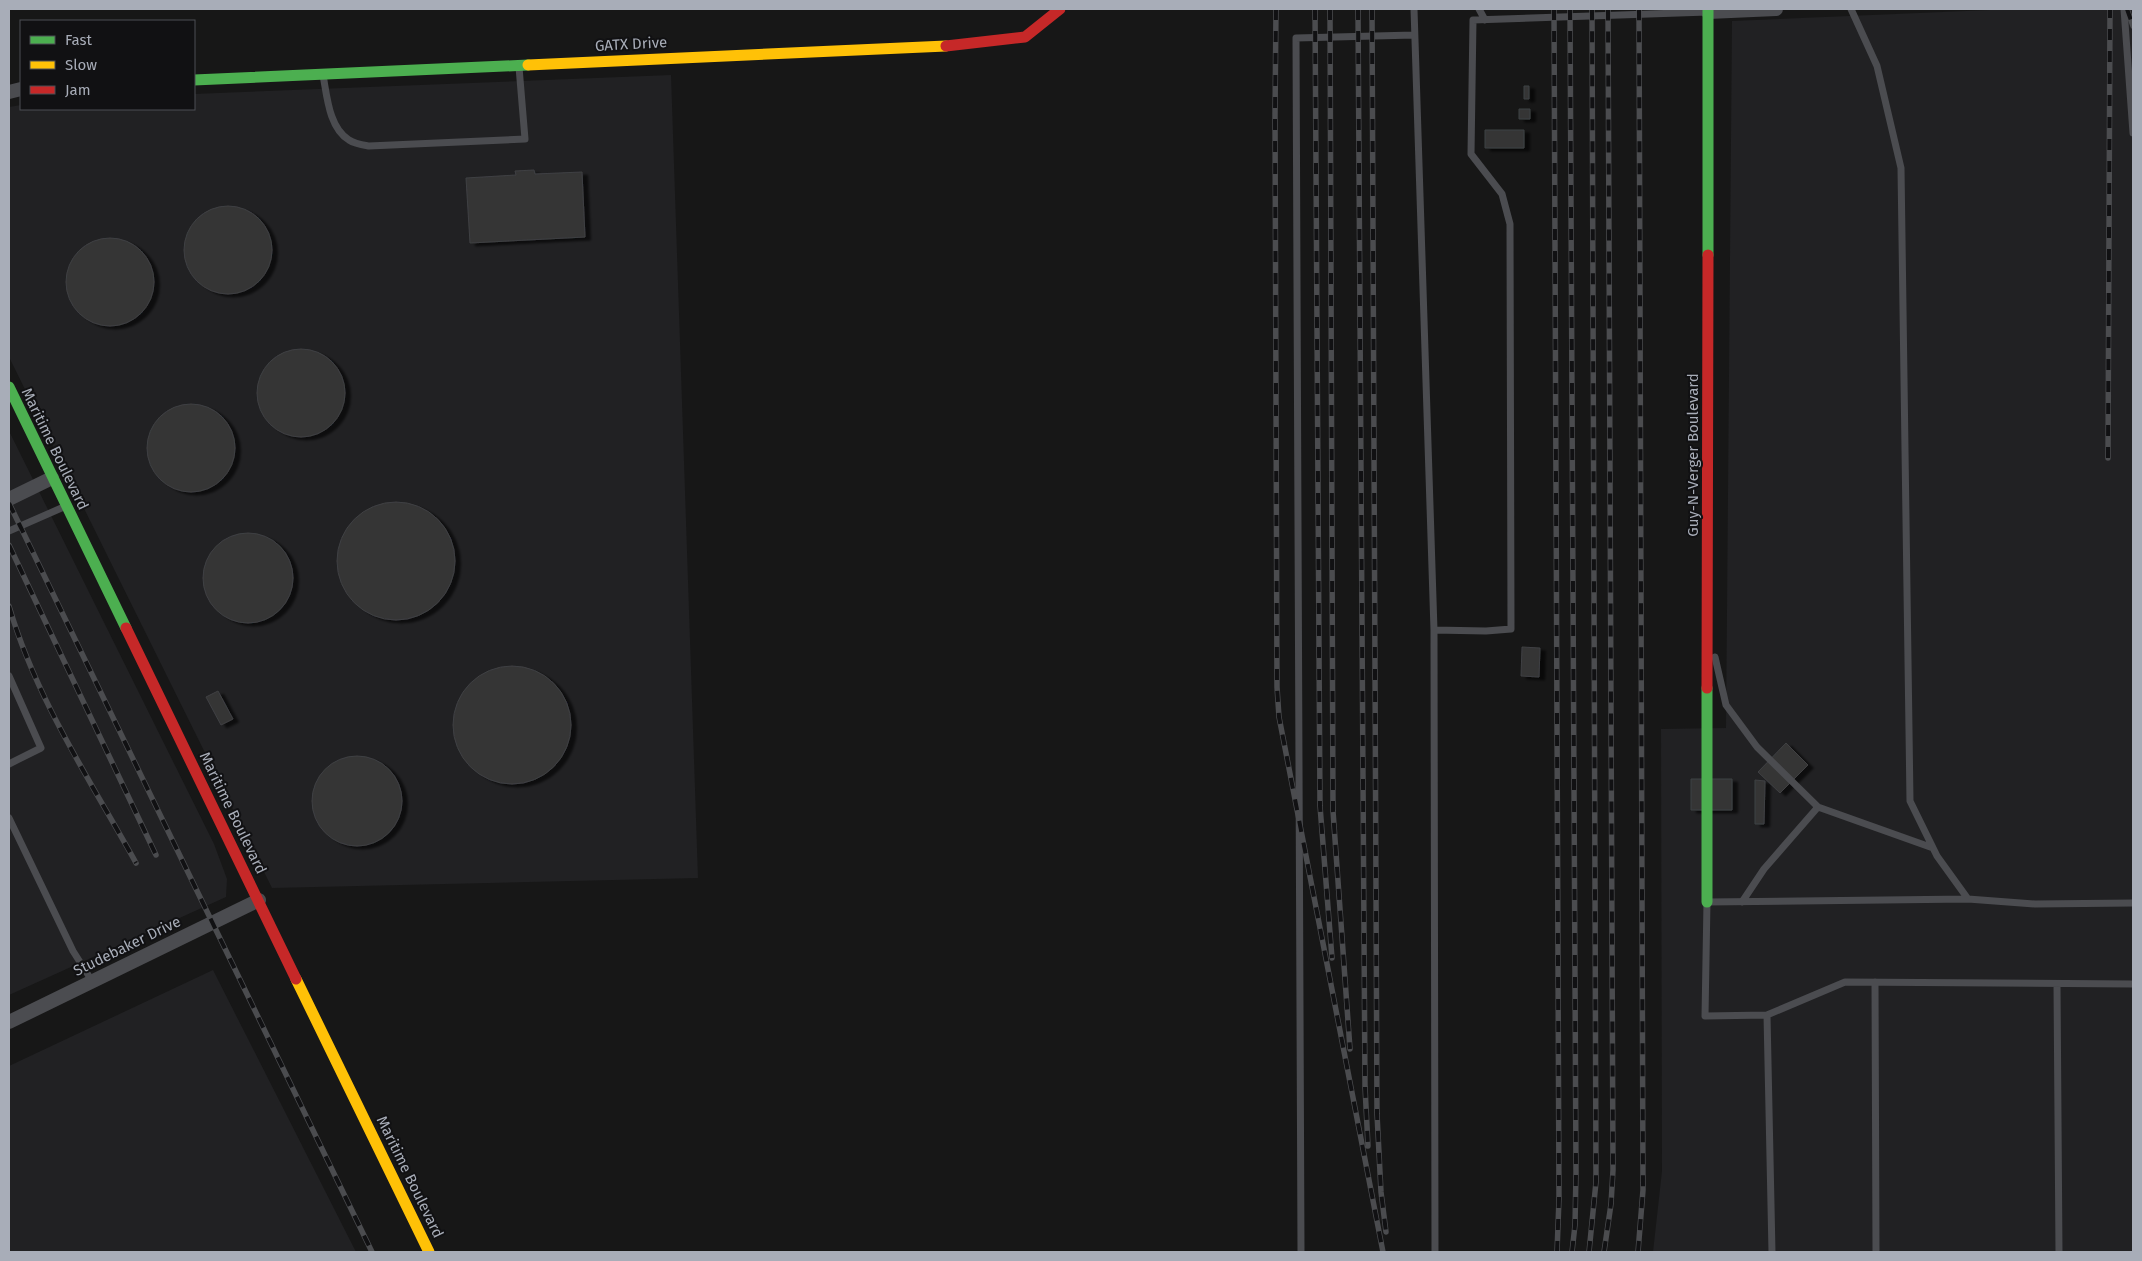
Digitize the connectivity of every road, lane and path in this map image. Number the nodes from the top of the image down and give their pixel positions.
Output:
1 (1060, 9) edge
2 (1414, 9) edge
3 (1479, 9) edge
4 (1770, 9) edge
5 (1776, 9) edge
6 (1851, 9) edge
7 (2124, 9) edge
8 (1708, 10) edge
9 (1485, 20) junction
10 (1414, 35) junction
11 (519, 66) junction
12 (323, 74) junction
13 (195, 80) edge
14 (2133, 132) edge
15 (9, 387) edge
16 (52, 478) junction
17 (9, 498) edge
18 (66, 506) junction
19 (9, 531) edge
20 (1708, 627) junction
21 (1434, 630) junction
22 (9, 676) edge
23 (9, 764) edge
24 (1818, 807) junction
25 (9, 818) edge
26 (1932, 848) junction
27 (1968, 899) junction
28 (259, 900) junction
29 (1707, 902) junction
30 (1742, 902) junction
31 (2133, 903) edge
32 (92, 981) junction
33 (1875, 982) junction
34 (2057, 984) junction
35 (2133, 984) edge
36 (1767, 1015) junction
37 (9, 1022) edge
38 (429, 1252) edge
39 (1302, 1252) edge
40 (1435, 1252) edge
41 (1772, 1252) edge
42 (1876, 1252) edge
43 (2059, 1252) edge

1 - 11 street, GATX Drive
2 - 10 lane
3 - 9 lane
4 - 5 street
4 - 8 street
6 - 26 lane
7 - 14 lane
8 - 9 lane
8 - 20 street, Guy-N-Verger Boulevard
9 - 21 lane
10 - 21 lane
10 - 39 lane
11 - 12 street, GATX Drive
11 - 12 lane
12 - 13 street, GATX Drive
15 - 16 street, Maritime Boulevard
16 - 17 street
16 - 18 street, Maritime Boulevard
18 - 19 lane
18 - 28 street, Maritime Boulevard
20 - 24 lane
20 - 29 street, Guy-N-Verger Boulevard
21 - 40 lane
22 - 23 lane
24 - 26 lane
24 - 30 lane
25 - 32 lane
26 - 27 lane
27 - 30 lane
27 - 31 lane
28 - 32 street, Studebaker Drive
28 - 38 street, Maritime Boulevard
29 - 30 lane
29 - 36 lane
32 - 37 street, Studebaker Drive
33 - 34 lane
33 - 36 lane
33 - 42 lane
34 - 35 lane
34 - 43 lane
36 - 41 lane

